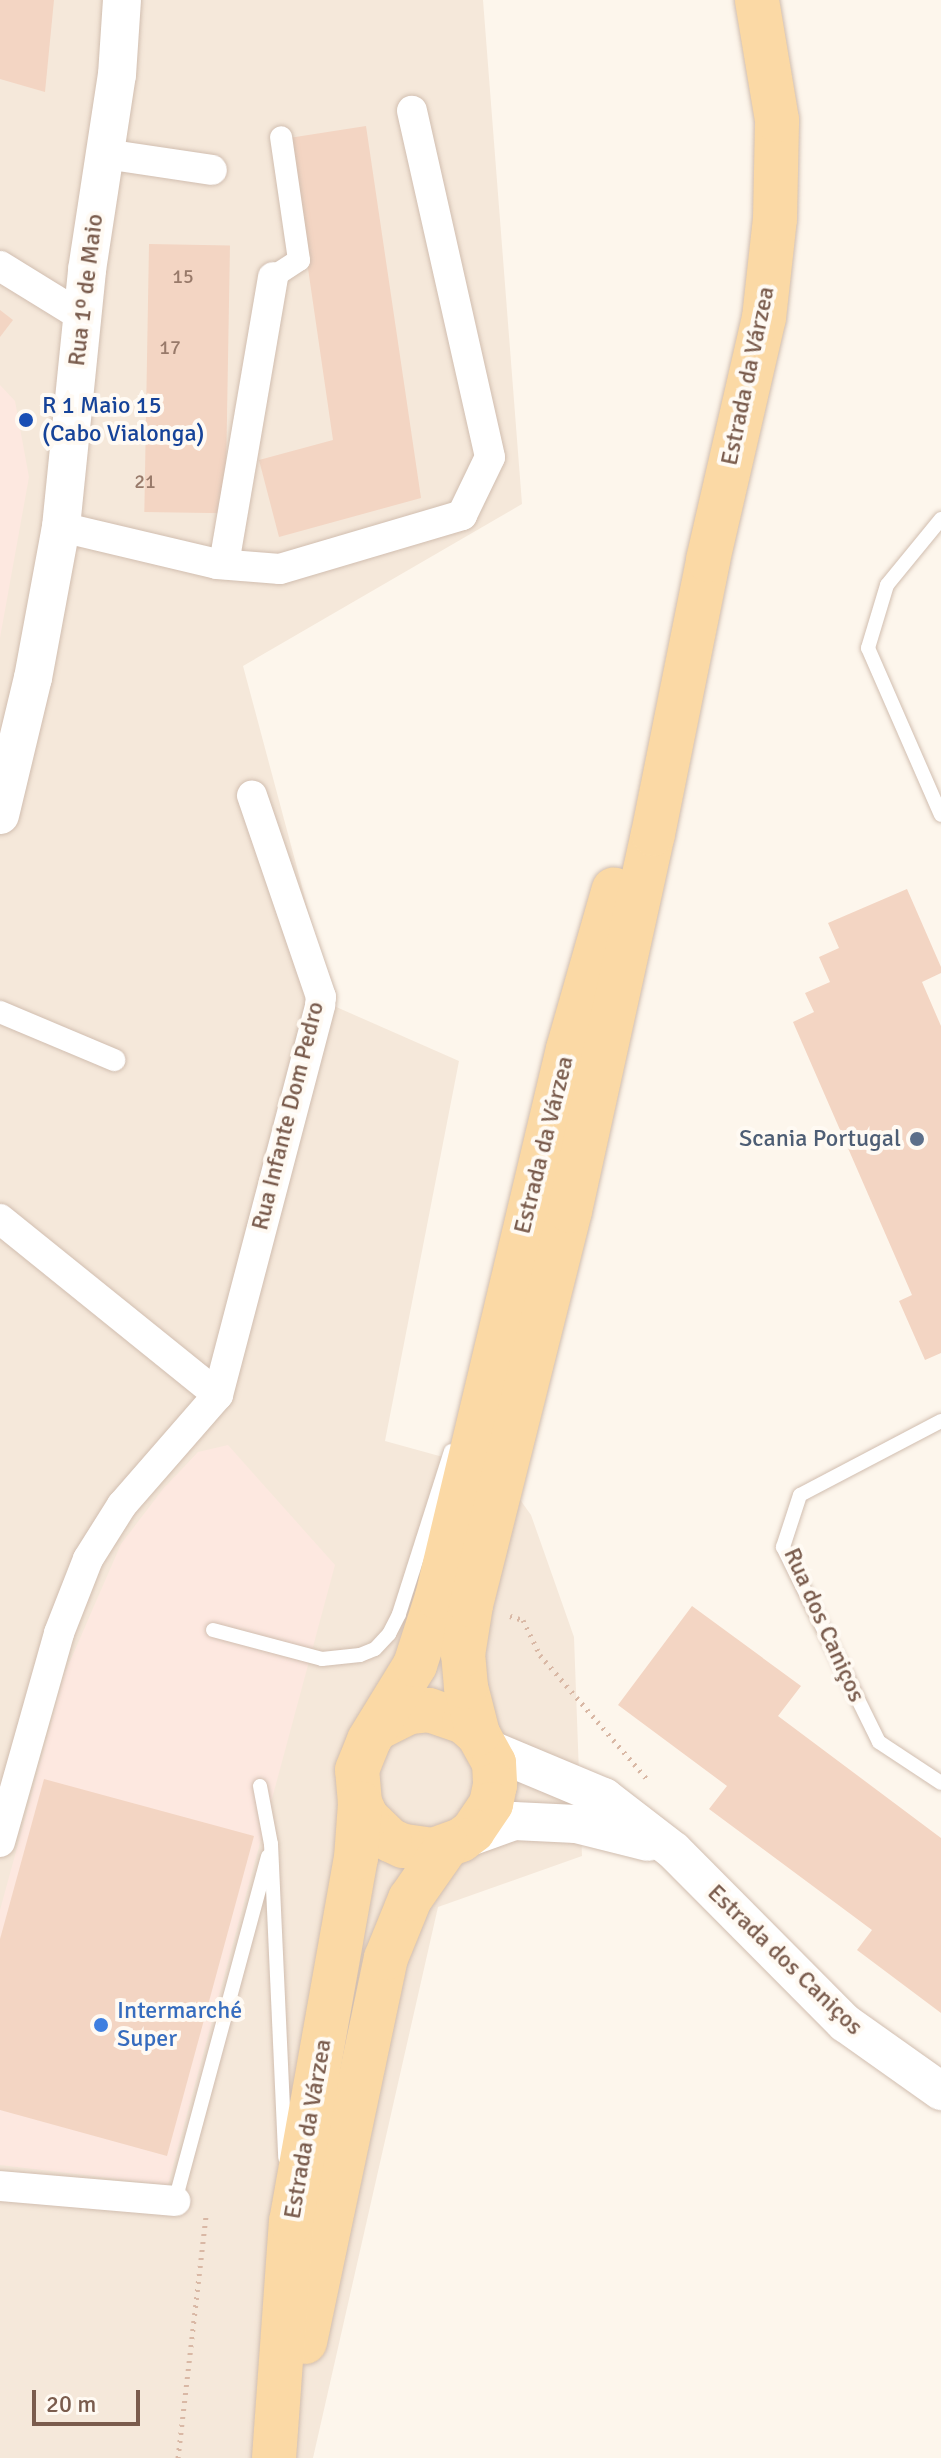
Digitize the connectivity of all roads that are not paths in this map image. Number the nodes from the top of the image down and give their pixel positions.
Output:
1 (122, 0) edge
2 (757, 0) edge
3 (412, 111) dead end
4 (281, 137) dead end
5 (105, 154) junction
6 (212, 170) dead end
7 (0, 266) edge
8 (273, 277) joint
9 (83, 317) junction
10 (941, 519) edge
11 (61, 527) junction
12 (708, 560) junction
13 (224, 564) junction
14 (252, 796) dead end
15 (0, 815) edge
16 (941, 815) edge
17 (0, 1012) edge
18 (114, 1060) dead end
19 (0, 1219) edge
20 (514, 1269) junction
21 (218, 1395) junction
22 (463, 1417) dead end
23 (941, 1421) edge
24 (458, 1432) dead end
25 (213, 1630) dead end
26 (380, 1727) junction
27 (484, 1742) junction
28 (941, 1783) edge
29 (260, 1786) dead end
30 (360, 1803) junction
31 (0, 1842) edge
32 (454, 1843) junction
33 (271, 1844) junction
34 (674, 1851) junction
35 (941, 2091) edge
36 (0, 2186) edge
37 (175, 2201) joint
38 (291, 2222) junction
39 (277, 2458) edge

1 - 5 street, Rua 1º de Maio
2 - 12 main road, Estrada da Várzea
3 - 13 street
4 - 8 street
5 - 6 street
5 - 9 street, Rua 1º de Maio
7 - 9 street
8 - 13 street
9 - 11 street, Rua 1º de Maio
10 - 16 lane
11 - 13 street
11 - 15 street, Rua 1º de Maio
12 - 20 main road, Estrada da Várzea
12 - 27 main road, Estrada da Várzea
14 - 21 street, Rua Infante Dom Pedro
17 - 18 street
19 - 21 street
20 - 22 lane
20 - 26 main road, Estrada da Várzea
21 - 31 street
23 - 28 lane, Rua dos Caniços
24 - 25 lane
26 - 27 main road
26 - 30 main road, Estrada da Várzea
27 - 32 main road, Estrada da Várzea
27 - 34 street, Estrada dos Caniços
29 - 33 lane
30 - 32 main road
30 - 38 main road, Estrada da Várzea
32 - 34 street, Estrada dos Caniços
32 - 39 main road, Estrada da Várzea
33 - 37 lane
33 - 38 lane
34 - 35 street, Estrada dos Caniços
36 - 37 street
38 - 39 main road, Estrada da Várzea

